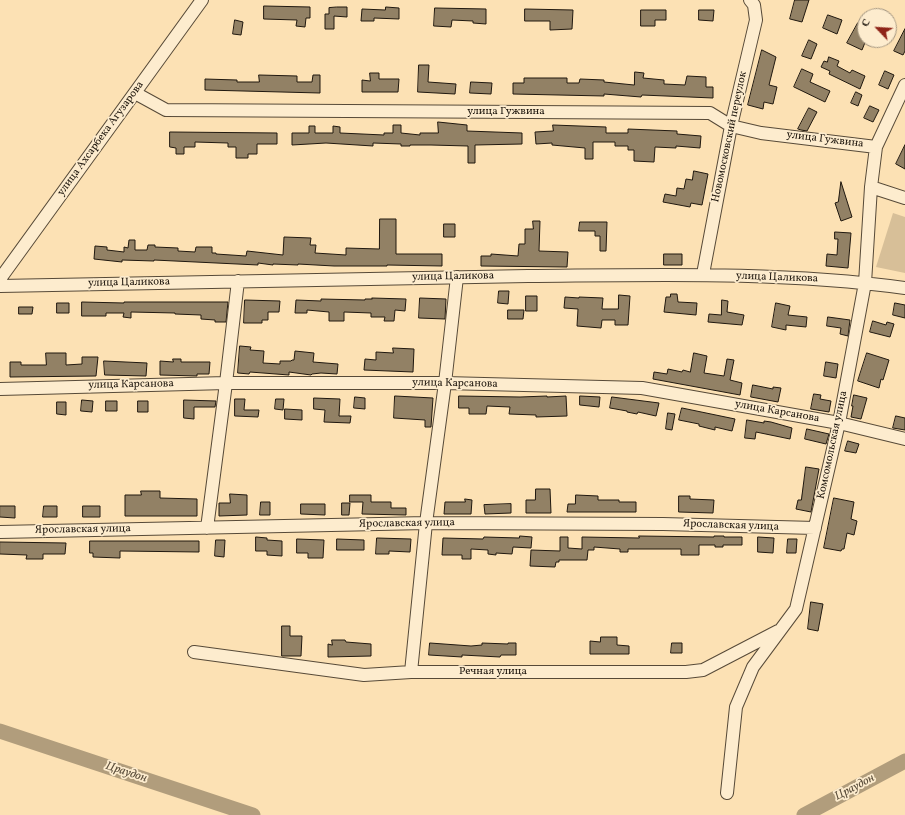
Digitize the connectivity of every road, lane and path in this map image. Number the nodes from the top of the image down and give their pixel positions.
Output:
1 (202, 0) edge
2 (750, 0) edge
3 (905, 85) edge
4 (135, 93) junction
5 (731, 126) junction
6 (876, 147) junction
7 (871, 187) junction
8 (905, 198) edge
9 (703, 274) junction
10 (457, 277) junction
11 (0, 278) edge
12 (238, 281) junction
13 (865, 283) junction
14 (0, 286) edge
15 (905, 288) edge
16 (226, 383) junction
17 (445, 383) junction
18 (0, 389) edge
19 (839, 423) junction
20 (905, 439) edge
21 (426, 524) junction
22 (207, 528) junction
23 (815, 528) junction
24 (0, 532) edge
25 (782, 628) junction
26 (194, 652) dead end
27 (411, 672) junction
28 (727, 793) dead end

1 - 4 street, улица Ахсарбека Агузарова
2 - 5 street, Новомосковский переулок
3 - 6 street, Комсомольская улица
4 - 5 street, улица Гужвина
4 - 11 street, улица Ахсарбека Агузарова
5 - 6 street, улица Гужвина
5 - 9 street, Новомосковский переулок
6 - 7 street, Комсомольская улица
7 - 8 street
7 - 13 street, Комсомольская улица
9 - 10 street, улица Цаликова
9 - 13 street, улица Цаликова
10 - 12 street, улица Цаликова
10 - 17 street
12 - 14 street, улица Цаликова
12 - 16 street
13 - 15 street, улица Цаликова
13 - 19 street, Комсомольская улица
16 - 17 street, улица Карсанова
16 - 18 street, улица Карсанова
16 - 22 street
17 - 19 street, улица Карсанова
17 - 21 street
19 - 20 street, улица Карсанова
19 - 23 street, Комсомольская улица
21 - 22 street, Ярославская улица
21 - 23 street, Ярославская улица
21 - 27 street
22 - 24 street, Ярославская улица
23 - 25 street, Комсомольская улица
25 - 27 street, Речная улица
25 - 28 street, Комсомольская улица
26 - 27 street, Речная улица

